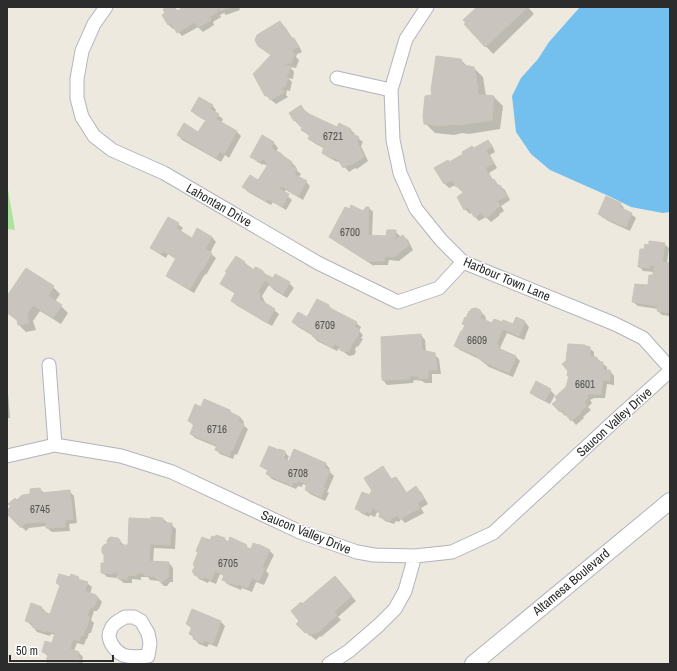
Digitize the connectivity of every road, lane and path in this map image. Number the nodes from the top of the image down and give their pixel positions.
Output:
1 (106, 7) edge
2 (427, 7) edge
3 (337, 78) dead end
4 (391, 90) junction
5 (463, 262) junction
6 (49, 365) dead end
7 (670, 370) edge
8 (55, 445) junction
9 (7, 456) edge
10 (670, 501) edge
11 (415, 556) junction
12 (329, 664) edge
13 (473, 664) edge

1 - 5 street, Lahontan Drive
2 - 4 street, Harbour Town Lane
3 - 4 street
4 - 5 street, Harbour Town Lane
5 - 7 street, Harbour Town Lane
6 - 8 street
7 - 11 street, Saucon Valley Drive
8 - 9 street, Saucon Valley Drive
8 - 11 street, Saucon Valley Drive
10 - 13 street, Altamesa Boulevard
11 - 12 street

